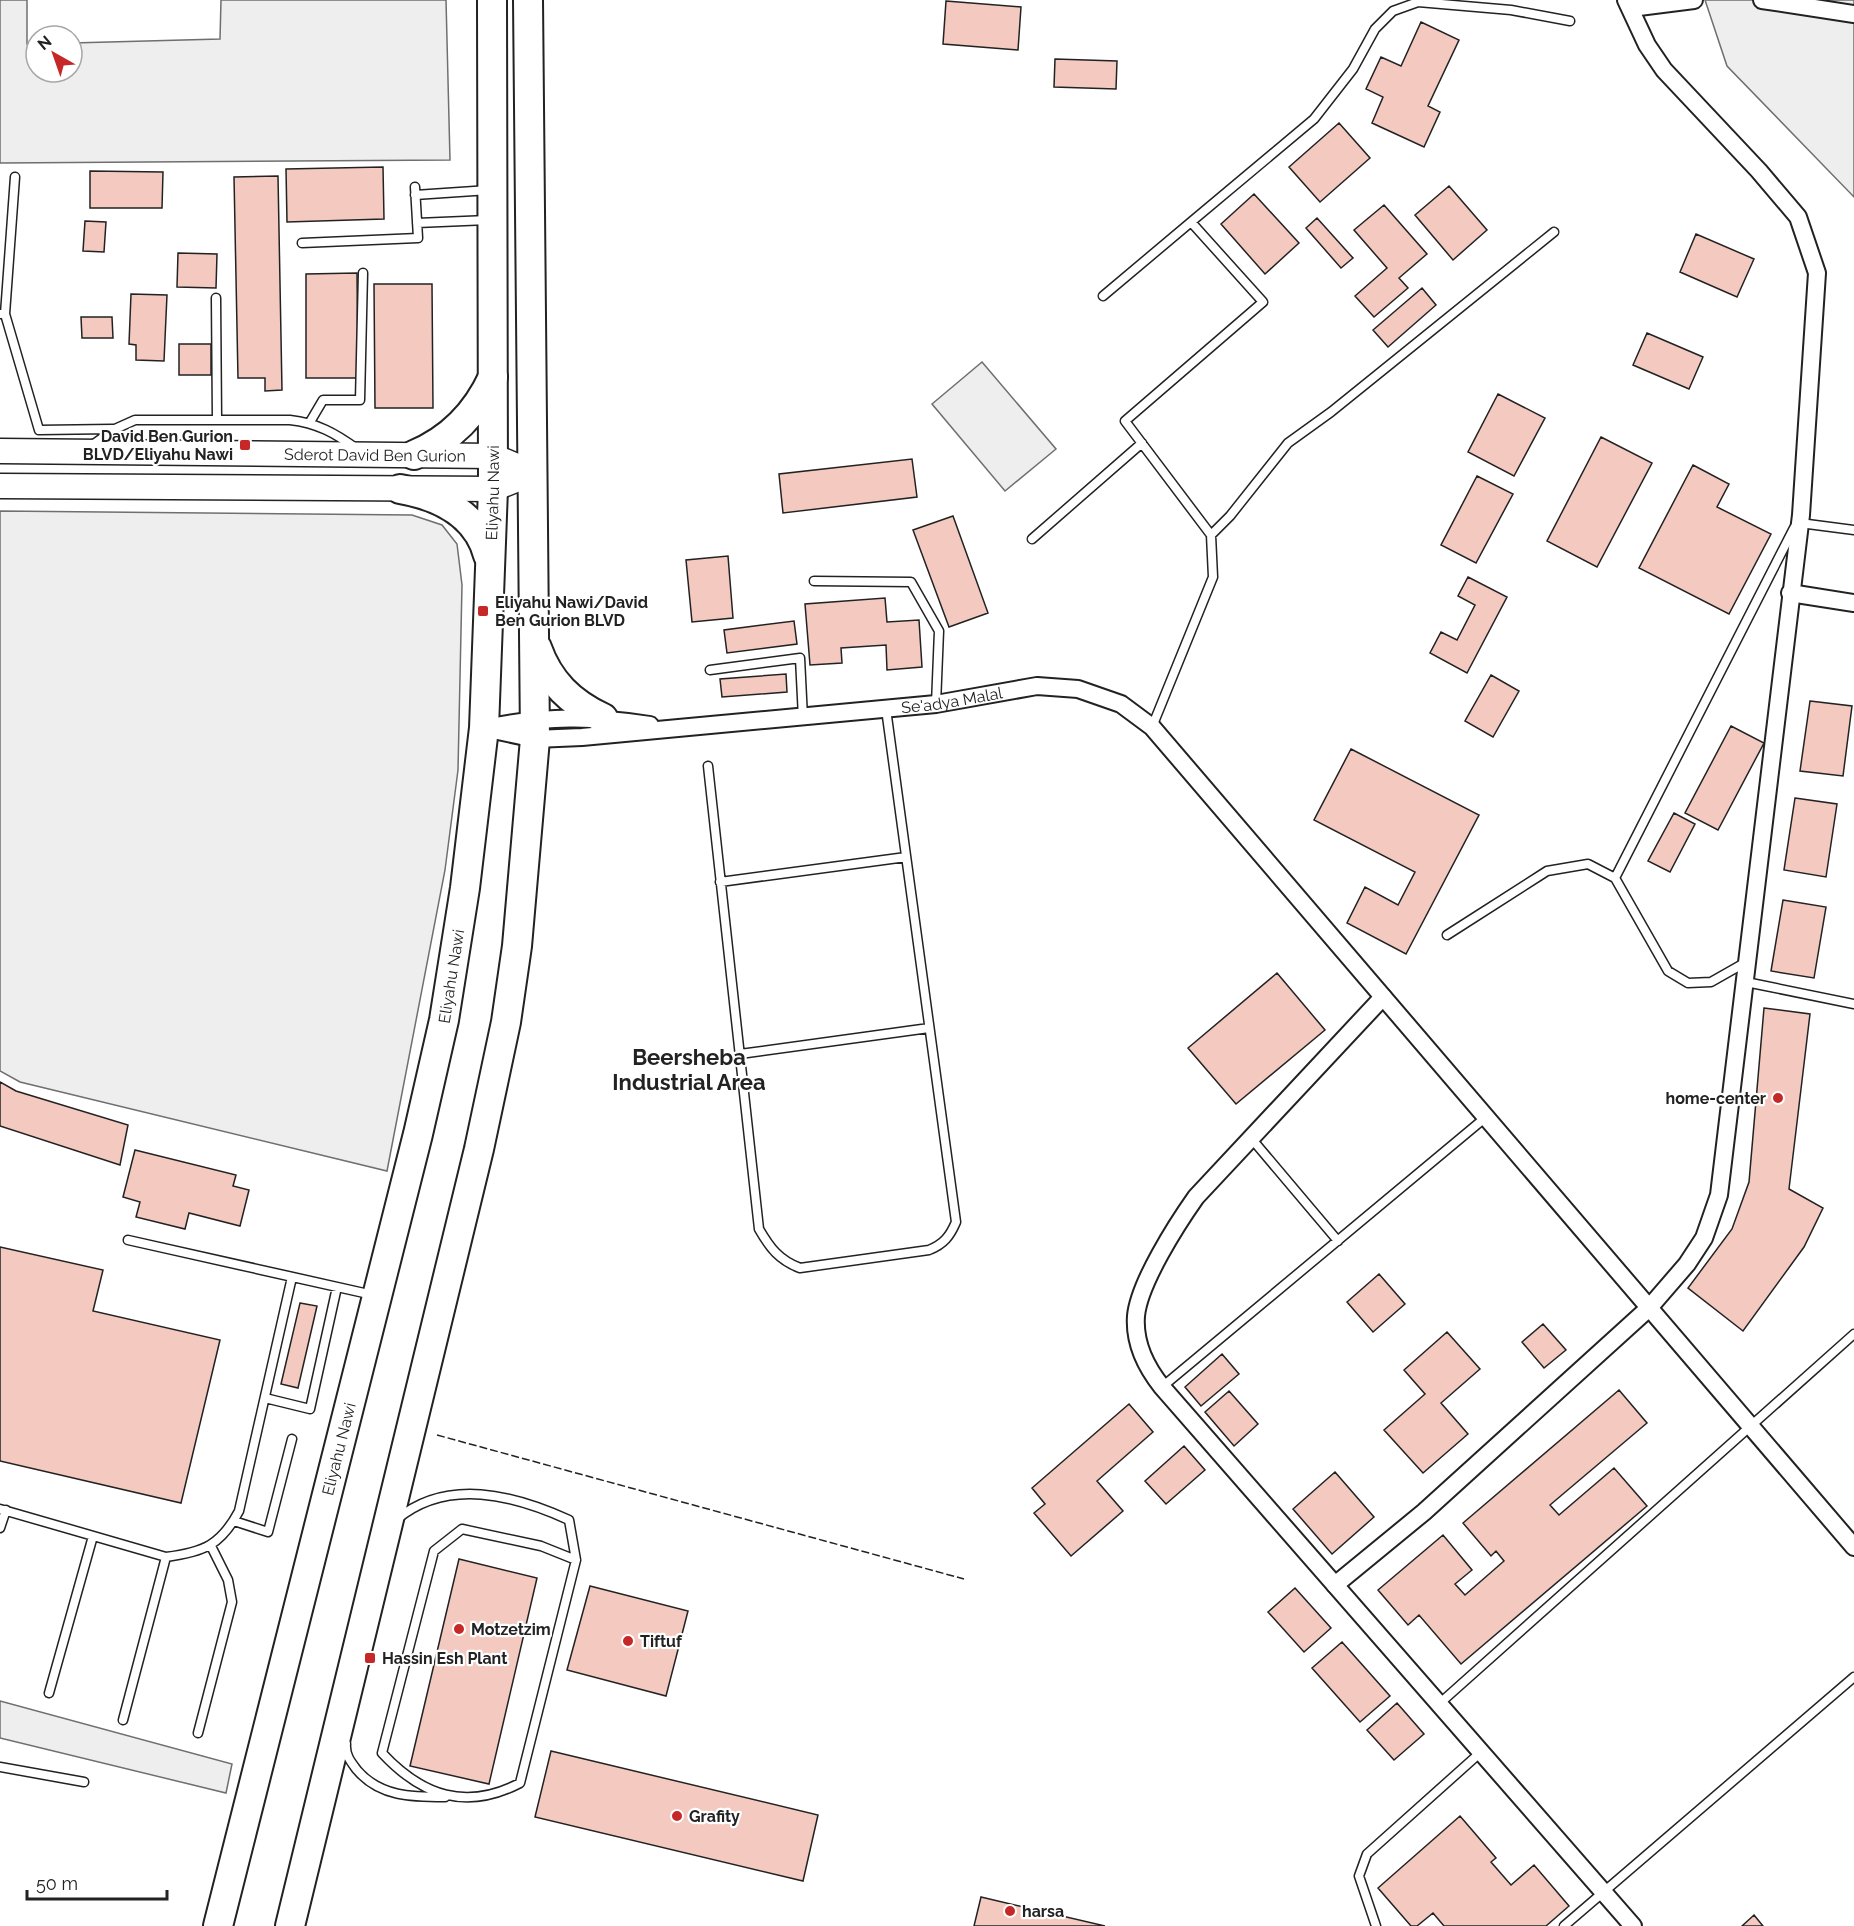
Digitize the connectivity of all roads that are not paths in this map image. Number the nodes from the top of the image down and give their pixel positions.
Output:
1 (492, 0) edge
2 (1694, 0) edge
3 (1762, 0) edge
4 (1791, 2) edge
5 (1630, 3) edge
6 (531, 6) edge
7 (1854, 14) edge
8 (1570, 21) dead end
9 (15, 177) dead end
10 (492, 190) junction
11 (492, 219) junction
12 (1191, 222) junction
13 (417, 223) junction
14 (1554, 232) dead end
15 (302, 243) dead end
16 (363, 273) dead end
17 (1103, 296) dead end
18 (216, 298) dead end
19 (3, 314) edge
20 (493, 377) junction
21 (217, 420) junction
22 (310, 422) junction
23 (115, 429) junction
24 (1142, 443) junction
25 (0, 452) edge
26 (81, 452) junction
27 (365, 454) junction
28 (414, 455) junction
29 (493, 456) junction
30 (533, 473) junction
31 (0, 486) edge
32 (400, 489) junction
33 (493, 489) junction
34 (1801, 519) junction
35 (1854, 530) edge
36 (1210, 535) junction
37 (1032, 539) dead end
38 (490, 560) junction
39 (814, 581) dead end
40 (1790, 593) junction
41 (1854, 603) edge
42 (533, 638) junction
43 (710, 670) dead end
44 (936, 704) junction
45 (886, 709) junction
46 (603, 718) junction
47 (803, 718) junction
48 (1152, 727) junction
49 (484, 728) junction
50 (672, 728) junction
51 (535, 729) junction
52 (708, 766) dead end
53 (906, 857) junction
54 (1616, 878) junction
55 (720, 882) junction
56 (1447, 934) dead end
57 (1749, 961) junction
58 (1746, 982) junction
59 (1383, 997) junction
60 (1854, 1004) edge
61 (929, 1028) junction
62 (740, 1054) junction
63 (1486, 1117) junction
64 (1251, 1138) junction
65 (128, 1240) dead end
66 (1338, 1240) junction
67 (292, 1277) junction
68 (337, 1287) junction
69 (377, 1296) junction
70 (1649, 1308) junction
71 (1854, 1334) edge
72 (1162, 1387) junction
73 (265, 1398) junction
74 (1751, 1426) junction
75 (292, 1439) dead end
76 (3, 1509) edge
77 (234, 1521) junction
78 (0, 1528) edge
79 (386, 1529) junction
80 (93, 1536) junction
81 (211, 1546) junction
82 (1854, 1547) edge
83 (166, 1557) junction
84 (576, 1560) junction
85 (1335, 1585) junction
86 (353, 1665) junction
87 (1854, 1677) edge
88 (49, 1693) dead end
89 (1439, 1704) junction
90 (123, 1720) dead end
91 (198, 1733) dead end
92 (1481, 1752) junction
93 (0, 1767) edge
94 (84, 1782) dead end
95 (446, 1797) junction
96 (1604, 1892) junction
97 (218, 1926) edge
98 (290, 1926) edge
99 (1376, 1926) edge
100 (1564, 1926) edge
101 (1633, 1926) edge

1 - 10 highway, Eliyahu Nawi
2 - 5 street
3 - 4 street
4 - 7 street
5 - 34 street
6 - 30 highway
8 - 12 lane
9 - 19 lane
10 - 11 highway, Eliyahu Nawi
10 - 13 lane
11 - 13 lane
11 - 20 highway, Eliyahu Nawi
12 - 17 lane
12 - 24 lane
13 - 15 lane
14 - 36 lane
16 - 22 lane
18 - 21 lane
19 - 23 lane
20 - 28 highway
20 - 29 highway, Eliyahu Nawi
21 - 22 lane
21 - 23 lane
22 - 27 lane
23 - 26 lane
24 - 36 lane
24 - 37 lane
25 - 26 main road, Sderot David Ben Gurion
26 - 27 main road, Sderot David Ben Gurion
27 - 28 main road, Sderot David Ben Gurion
28 - 29 main road, Sderot David Ben Gurion
29 - 30 main road, Sderot David Ben Gurion
29 - 33 highway, Eliyahu Nawi
30 - 33 main road, Sderot David Ben Gurion
30 - 42 highway
31 - 32 main road, Sderot David Ben Gurion
32 - 33 main road, Sderot David Ben Gurion
32 - 38 highway
33 - 38 highway, Eliyahu Nawi
34 - 35 lane
34 - 40 street
34 - 54 lane
36 - 48 lane
38 - 49 highway, Eliyahu Nawi
39 - 44 lane
40 - 41 street
40 - 57 street
42 - 46 highway
42 - 51 highway
43 - 47 lane
44 - 45 street, Se'adya Malal
44 - 48 street, Se'adya Malal
45 - 47 street, Se'adya Malal
45 - 53 lane
46 - 50 street, Se'adya Malal
46 - 51 street, Se'adya Malal
47 - 50 street, Se'adya Malal
48 - 59 street, Se'adya Malal
49 - 51 street, Se'adya Malal
49 - 69 highway, Eliyahu Nawi
50 - 51 street, Se'adya Malal
51 - 79 highway
52 - 55 lane
53 - 55 lane
53 - 61 lane
54 - 56 lane
54 - 57 lane
55 - 62 lane
57 - 58 street
58 - 60 lane
58 - 70 street
59 - 63 street, Se'adya Malal
59 - 64 street
61 - 62 lane
61 - 62 lane
63 - 66 lane
63 - 70 street, Se'adya Malal
64 - 66 lane
64 - 72 street
65 - 67 lane
66 - 72 lane
67 - 68 lane
67 - 73 lane
68 - 69 lane
68 - 73 lane
69 - 97 highway, Eliyahu Nawi
70 - 74 street, Se'adya Malal
70 - 85 street
71 - 74 lane
72 - 85 street
73 - 77 lane
74 - 82 street, Se'adya Malal
74 - 89 lane
75 - 77 lane
76 - 78 lane
76 - 80 lane
77 - 81 lane
79 - 84 lane
79 - 86 highway
80 - 83 lane
80 - 88 lane
81 - 83 lane
81 - 91 lane
83 - 90 lane
84 - 95 lane
84 - 95 lane
85 - 89 street
86 - 95 lane
86 - 98 highway
87 - 96 lane
89 - 92 street
92 - 96 street
92 - 99 lane
93 - 94 lane
96 - 100 lane
96 - 101 street

